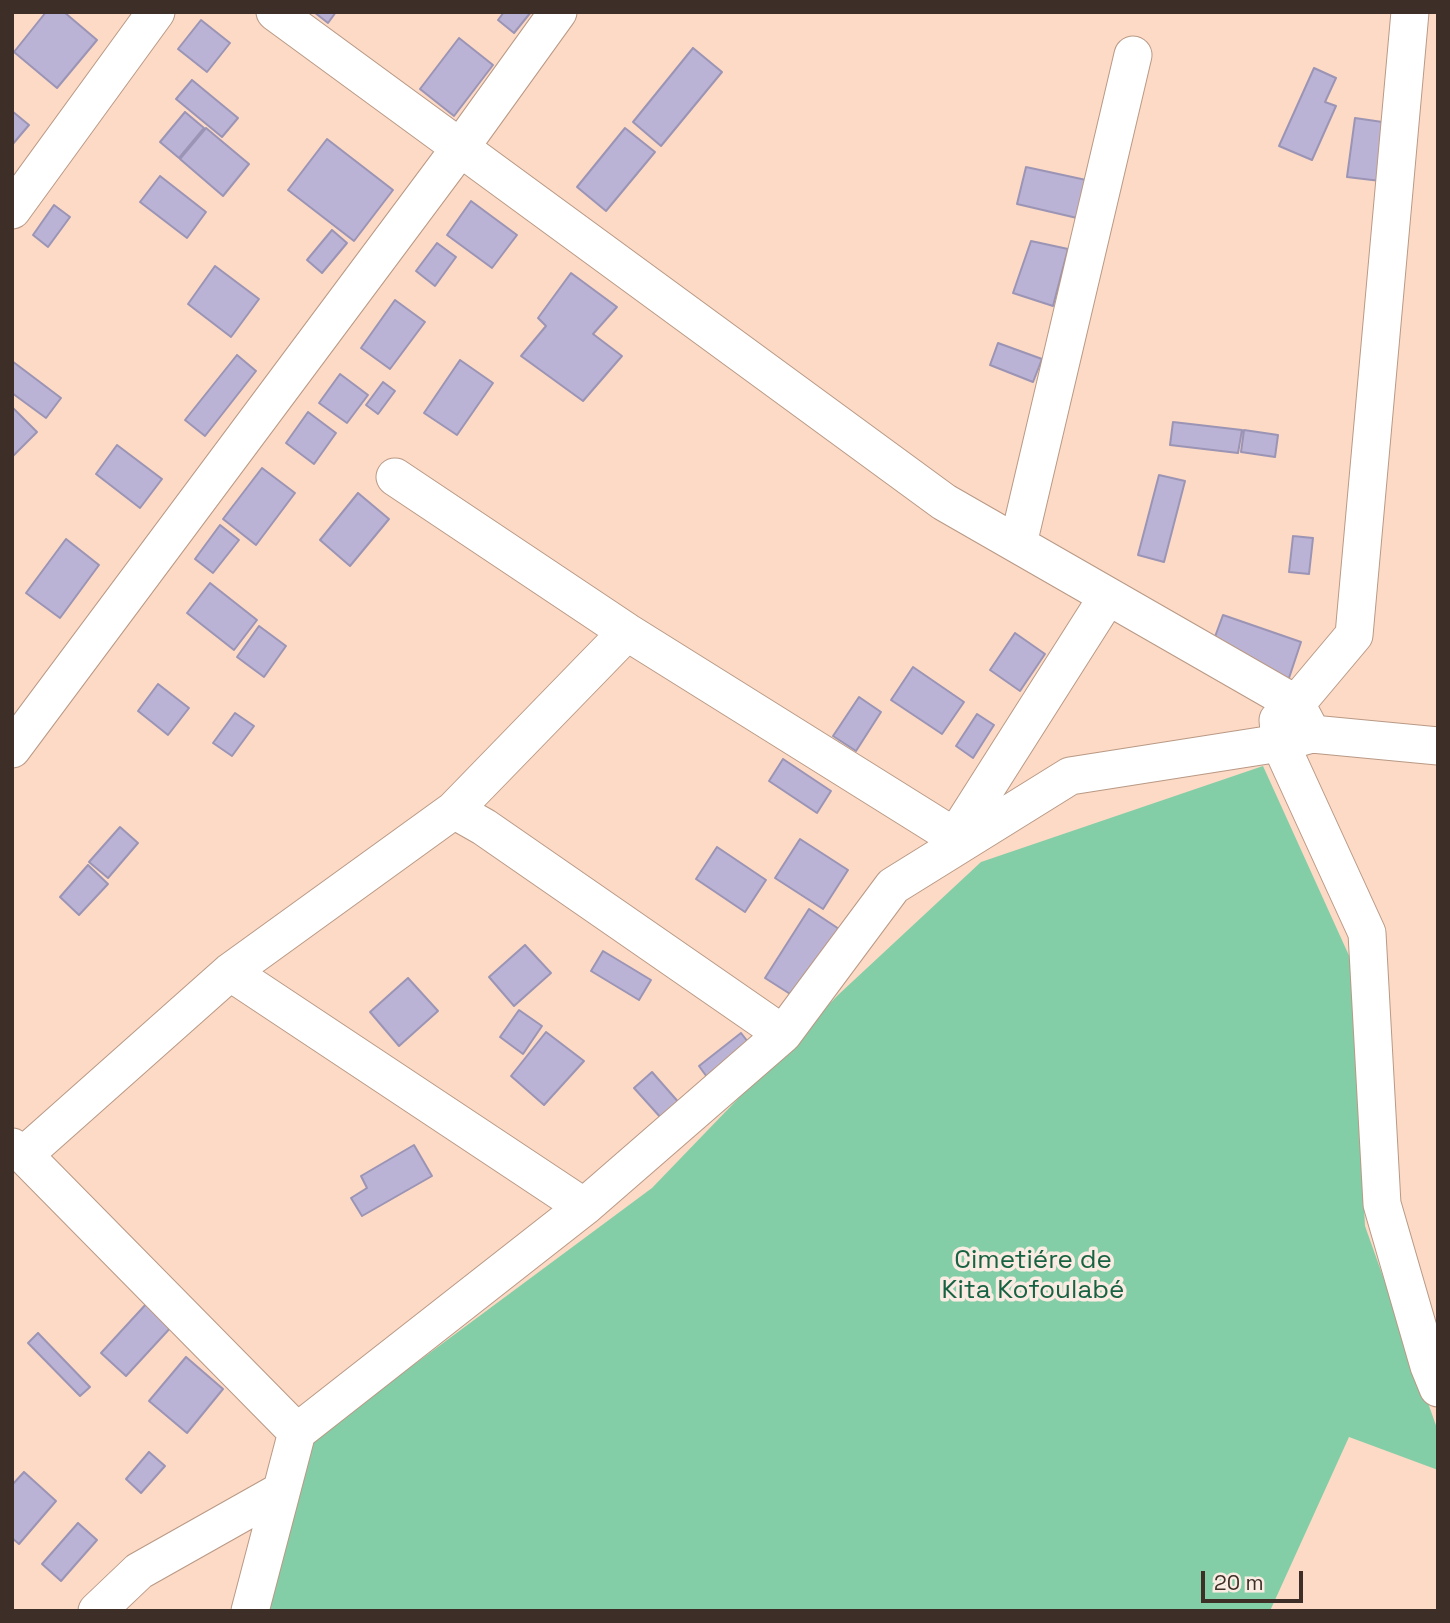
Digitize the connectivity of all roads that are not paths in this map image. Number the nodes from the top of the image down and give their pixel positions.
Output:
1 (156, 12) edge
2 (275, 12) edge
3 (558, 12) edge
4 (1410, 12) edge
5 (1133, 55) dead end
6 (460, 148) junction
7 (12, 211) edge
8 (395, 477) dead end
9 (1018, 544) junction
10 (1108, 596) junction
11 (627, 632) junction
12 (1291, 718) junction
13 (1438, 747) edge
14 (12, 749) edge
15 (454, 810) junction
16 (956, 837) junction
17 (893, 886) junction
18 (230, 972) junction
19 (782, 1034) junction
20 (18, 1151) edge
21 (584, 1207) junction
22 (1438, 1388) edge
23 (297, 1432) junction
24 (281, 1491) junction
25 (97, 1611) edge
26 (250, 1611) edge

1 - 7 street
2 - 6 street
3 - 6 street
4 - 12 street
5 - 9 street
6 - 9 street
6 - 14 street
8 - 11 street
9 - 10 street
10 - 12 street
10 - 16 street
11 - 15 street
11 - 16 street
12 - 13 street
12 - 17 street
12 - 22 street
15 - 18 street
15 - 19 street
16 - 17 street
17 - 19 street
18 - 20 street
18 - 21 street
19 - 21 street
20 - 23 street
21 - 23 street
23 - 24 street
24 - 25 street
24 - 26 street

